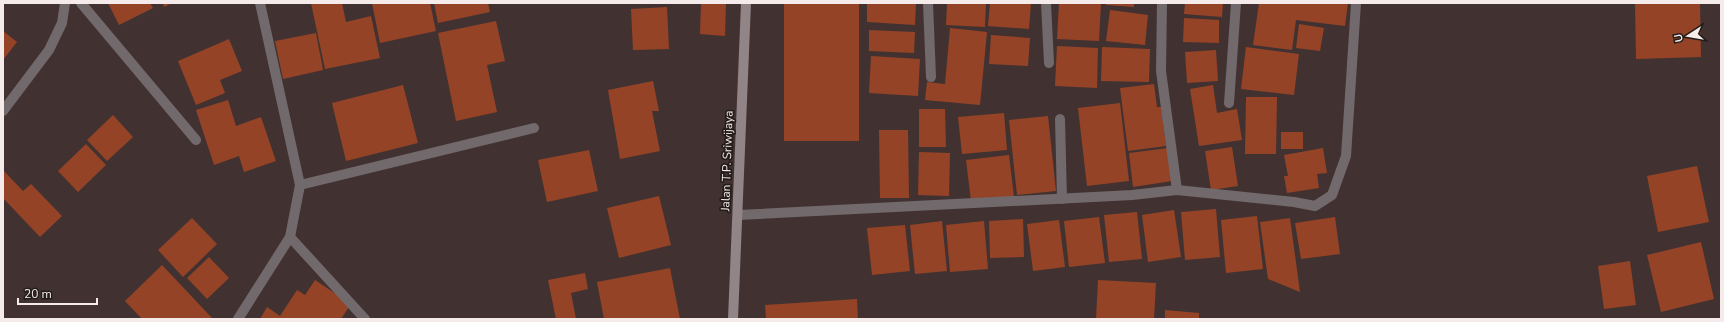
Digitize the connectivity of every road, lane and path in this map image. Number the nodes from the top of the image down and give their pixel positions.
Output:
1 (65, 3) edge
2 (81, 3) edge
3 (260, 3) edge
4 (746, 3) edge
5 (928, 3) edge
6 (1046, 3) edge
7 (1162, 3) edge
8 (1236, 3) edge
9 (1356, 3) edge
10 (1049, 63) dead end
11 (931, 77) dead end
12 (1229, 102) dead end
13 (3, 111) edge
14 (1060, 119) dead end
15 (534, 128) dead end
16 (196, 140) dead end
17 (300, 185) junction
18 (1177, 190) junction
19 (1062, 199) junction
20 (738, 215) junction
21 (290, 237) junction
22 (238, 319) edge
23 (365, 319) edge
24 (733, 319) edge

1 - 13 street
2 - 16 street
3 - 17 street
4 - 20 main road, Jalan T.P. Sriwijaya
5 - 11 street
6 - 10 street
7 - 18 street
8 - 12 street
9 - 18 street
14 - 19 street
15 - 17 street
17 - 21 street
18 - 19 street
19 - 20 street
20 - 24 main road, Jalan T.P. Sriwijaya
21 - 22 street
21 - 23 street

